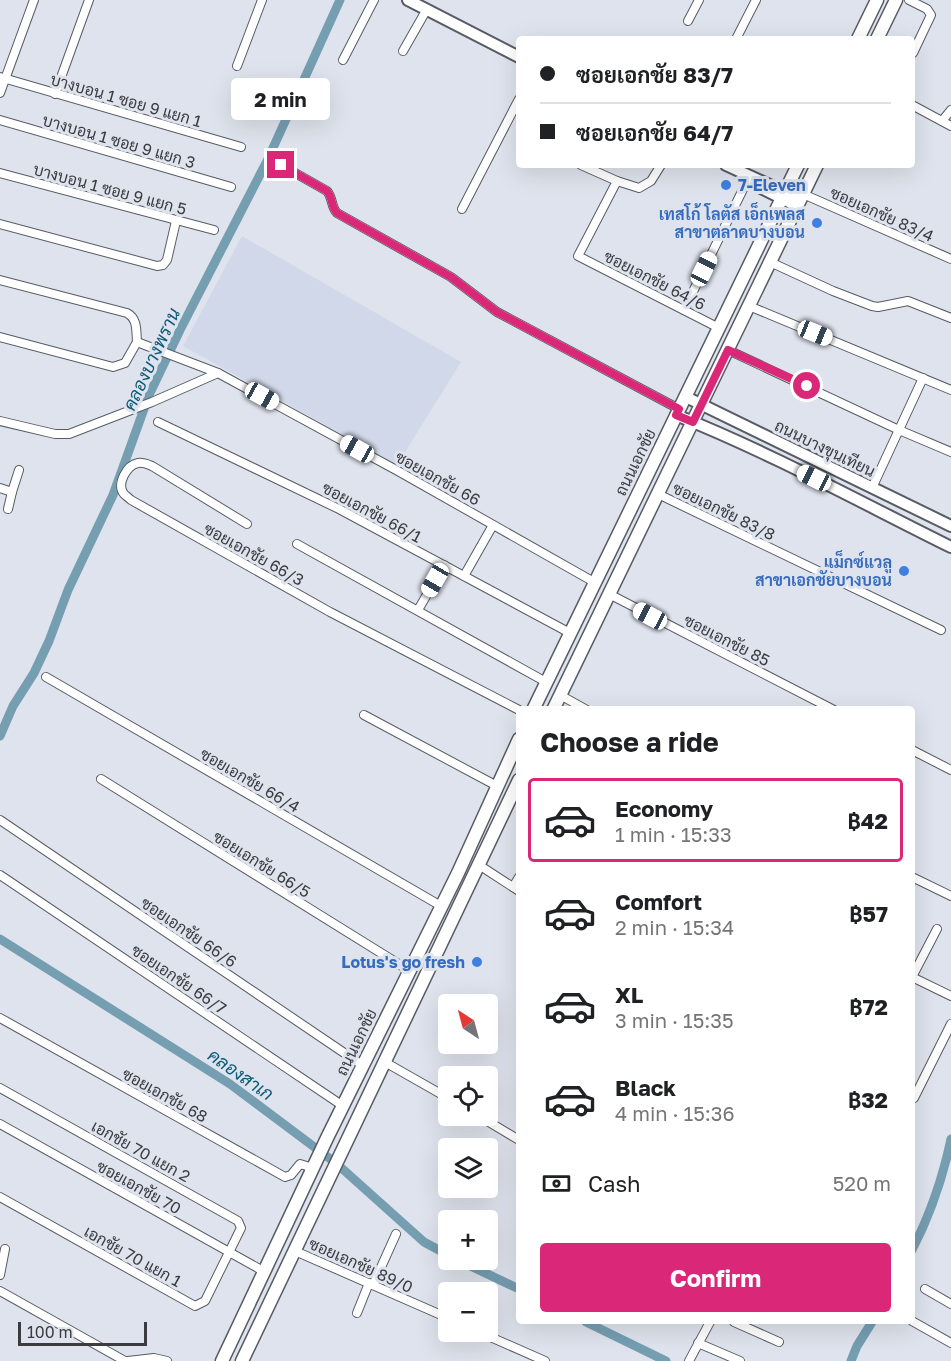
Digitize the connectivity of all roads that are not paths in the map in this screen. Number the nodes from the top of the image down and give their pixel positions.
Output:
1 (34, 0) edge
2 (88, 0) edge
3 (262, 0) edge
4 (374, 0) edge
5 (408, 0) edge
6 (699, 0) edge
7 (756, 0) edge
8 (877, 0) edge
9 (896, 0) edge
10 (909, 0) edge
11 (427, 9) junction
12 (688, 21) dead end
13 (738, 36) edge
14 (859, 36) edge
15 (878, 36) edge
16 (915, 49) edge
17 (403, 51) dead end
18 (516, 55) edge
19 (343, 60) dead end
20 (237, 66) dead end
21 (2, 78) edge
22 (0, 93) edge
23 (55, 94) junction
24 (516, 105) edge
25 (915, 107) edge
26 (951, 110) edge
27 (0, 120) edge
28 (942, 121) junction
29 (951, 126) edge
30 (241, 147) dead end
31 (281, 165) dead end
32 (588, 168) edge
33 (659, 168) edge
34 (732, 168) edge
35 (733, 168) edge
36 (797, 168) edge
37 (816, 168) edge
38 (0, 173) edge
39 (617, 181) junction
40 (747, 181) junction
41 (231, 187) dead end
42 (784, 195) junction
43 (800, 200) junction
44 (462, 209) dead end
45 (176, 221) junction
46 (0, 224) edge
47 (214, 230) dead end
48 (951, 259) edge
49 (770, 262) junction
50 (0, 280) edge
51 (749, 306) junction
52 (684, 310) junction
53 (951, 318) edge
54 (719, 328) junction
55 (0, 338) edge
56 (137, 342) junction
57 (728, 350) junction
58 (218, 373) junction
59 (923, 378) junction
60 (951, 390) edge
61 (686, 397) junction
62 (702, 405) junction
63 (678, 412) junction
64 (0, 422) edge
65 (158, 422) dead end
66 (693, 422) junction
67 (899, 430) junction
68 (951, 452) edge
69 (19, 470) dead end
70 (0, 488) edge
71 (872, 488) junction
72 (12, 492) junction
73 (658, 494) junction
74 (864, 502) junction
75 (9, 509) dead end
76 (247, 525) dead end
77 (494, 525) junction
78 (951, 526) edge
79 (297, 544) dead end
80 (951, 547) edge
81 (444, 565) junction
82 (464, 576) junction
83 (594, 582) junction
84 (609, 594) junction
85 (418, 610) junction
86 (941, 630) dead end
87 (570, 633) junction
88 (46, 677) dead end
89 (546, 682) junction
90 (560, 695) junction
91 (535, 706) edge
92 (555, 706) edge
93 (579, 706) edge
94 (826, 706) edge
95 (516, 708) edge
96 (364, 715) dead end
97 (516, 745) edge
98 (915, 752) edge
99 (951, 770) edge
100 (100, 779) dead end
101 (497, 786) junction
102 (516, 786) edge
103 (0, 820) edge
104 (478, 826) junction
105 (494, 834) junction
106 (479, 865) junction
107 (458, 873) junction
108 (0, 875) edge
109 (473, 877) junction
110 (915, 878) edge
111 (516, 889) edge
112 (951, 896) edge
113 (441, 906) junction
114 (937, 929) dead end
115 (410, 971) junction
116 (915, 971) edge
117 (915, 978) edge
118 (951, 996) edge
119 (0, 1018) edge
120 (951, 1024) edge
121 (383, 1061) junction
122 (362, 1065) junction
123 (0, 1088) edge
124 (438, 1092) edge
125 (915, 1096) edge
126 (343, 1106) junction
127 (0, 1124) edge
128 (495, 1126) edge
129 (516, 1138) edge
130 (314, 1165) junction
131 (0, 1197) edge
132 (396, 1234) dead end
133 (5, 1250) dead end
134 (295, 1251) junction
135 (229, 1252) junction
136 (265, 1272) junction
137 (0, 1275) edge
138 (371, 1284) junction
139 (925, 1289) dead end
140 (0, 1291) edge
141 (951, 1304) edge
142 (357, 1313) dead end
143 (438, 1314) edge
144 (915, 1323) edge
145 (709, 1324) edge
146 (738, 1324) edge
147 (498, 1340) edge
148 (779, 1342) dead end
149 (951, 1342) edge
150 (698, 1343) junction
151 (127, 1361) edge
152 (167, 1361) edge
153 (222, 1361) edge
154 (242, 1361) edge
155 (545, 1361) edge
156 (690, 1361) edge
157 (740, 1361) edge

1 - 21 street
2 - 23 street
3 - 20 street
4 - 19 street
5 - 11 main road
6 - 12 street
7 - 13 street
8 - 14 main road
9 - 15 main road
10 - 16 street
11 - 17 street
11 - 18 main road
21 - 22 street
21 - 23 street, บางบอน 1 ซอย 9 แยก 1
23 - 30 street, บางบอน 1 ซอย 9 แยก 1
24 - 44 street
25 - 28 street
26 - 28 street
27 - 41 street, บางบอน 1 ซอย 9 แยก 3
28 - 29 street
31 - 63 street
32 - 39 street
33 - 39 street
34 - 40 main road
35 - 42 main road
36 - 42 main road, ถนนเอกชัย
37 - 43 main road
38 - 45 street, บางบอน 1 ซอย 9 แยก 5
39 - 52 street, ซอยเอกชัย 64/6
40 - 42 main road
40 - 52 street
42 - 43 main road
42 - 54 main road, ถนนเอกชัย
43 - 48 street, ซอยเอกชัย 83/4
43 - 49 main road
45 - 46 street
45 - 47 street, บางบอน 1 ซอย 9 แยก 5
49 - 51 main road
49 - 53 street
50 - 56 street
51 - 57 main road
51 - 59 street
52 - 54 street, ซอยเอกชัย 64/6
54 - 61 main road, ถนนเอกชัย
55 - 56 street
56 - 58 street, ซอยเอกชัย 66
57 - 62 main road
57 - 67 street
58 - 64 street
58 - 77 street, ซอยเอกชัย 66
59 - 60 street
59 - 67 street
61 - 62 main road, ถนนบางขุนเทียน
61 - 63 main road, ถนนเอกชัย
62 - 66 main road
62 - 71 main road, ถนนบางขุนเทียน
63 - 66 main road, ถนนบางขุนเทียน
63 - 83 main road, ถนนเอกชัย
65 - 81 street, ซอยเอกชัย 66/1
66 - 73 main road
66 - 74 main road, ถนนบางขุนเทียน
67 - 68 street
67 - 71 street
69 - 72 street
70 - 72 street
71 - 74 main road
71 - 78 main road, ถนนบางขุนเทียน
72 - 75 street
73 - 84 main road
73 - 86 street, ซอยเอกชัย 83/8
74 - 80 main road, ถนนบางขุนเทียน
76 - 95 street, ซอยเอกชัย 66/3
77 - 82 street
77 - 83 street, ซอยเอกชัย 66
79 - 85 street
81 - 82 street, ซอยเอกชัย 66/1
81 - 85 street
82 - 87 street, ซอยเอกชัย 66/1
83 - 87 main road, ถนนเอกชัย
84 - 90 main road
84 - 94 street, ซอยเอกชัย 85
85 - 89 street
87 - 89 main road, ถนนเอกชัย
88 - 113 street, ซอยเอกชัย 66/4
89 - 91 main road, ถนนเอกชัย
90 - 92 main road
90 - 93 street
96 - 101 street
97 - 101 main road, ถนนเอกชัย
98 - 99 street
100 - 115 street, ซอยเอกชัย 66/5
101 - 104 main road, ถนนเอกชัย
102 - 105 main road, ถนนเอกชัย
103 - 122 street, ซอยเอกชัย 66/6
104 - 105 main road
104 - 107 main road, ถนนเอกชัย
105 - 106 main road, ถนนเอกชัย
106 - 109 main road, ถนนเอกชัย
106 - 111 street
107 - 109 main road
107 - 113 main road, ถนนเอกชัย
108 - 126 street, ซอยเอกชัย 66/7
109 - 121 main road, ถนนเอกชัย
110 - 112 street
113 - 115 main road, ถนนเอกชัย
114 - 116 street
115 - 122 main road, ถนนเอกชัย
117 - 118 street
119 - 130 street, ซอยเอกชัย 68
120 - 125 street
121 - 124 street
121 - 134 main road, ถนนเอกชัย
122 - 126 main road, ถนนเอกชัย
123 - 135 street, เอกชัย 70 แยก 2
126 - 130 main road, ถนนเอกชัย
127 - 135 street, ซอยเอกชัย 70
128 - 129 street
130 - 136 main road, ถนนเอกชัย
131 - 135 street, เอกชัย 70 แยก 1
132 - 138 street
133 - 137 street
134 - 138 street, ซอยเอกชัย 89/0
134 - 154 main road, ถนนเอกชัย
135 - 136 street, ซอยเอกชัย 70
136 - 153 main road, ถนนเอกชัย
138 - 142 street
138 - 143 street, ซอยเอกชัย 89/0
139 - 141 street
140 - 151 street
144 - 149 street
145 - 150 street
146 - 148 street
147 - 155 street
150 - 156 street
150 - 157 street
151 - 152 street

